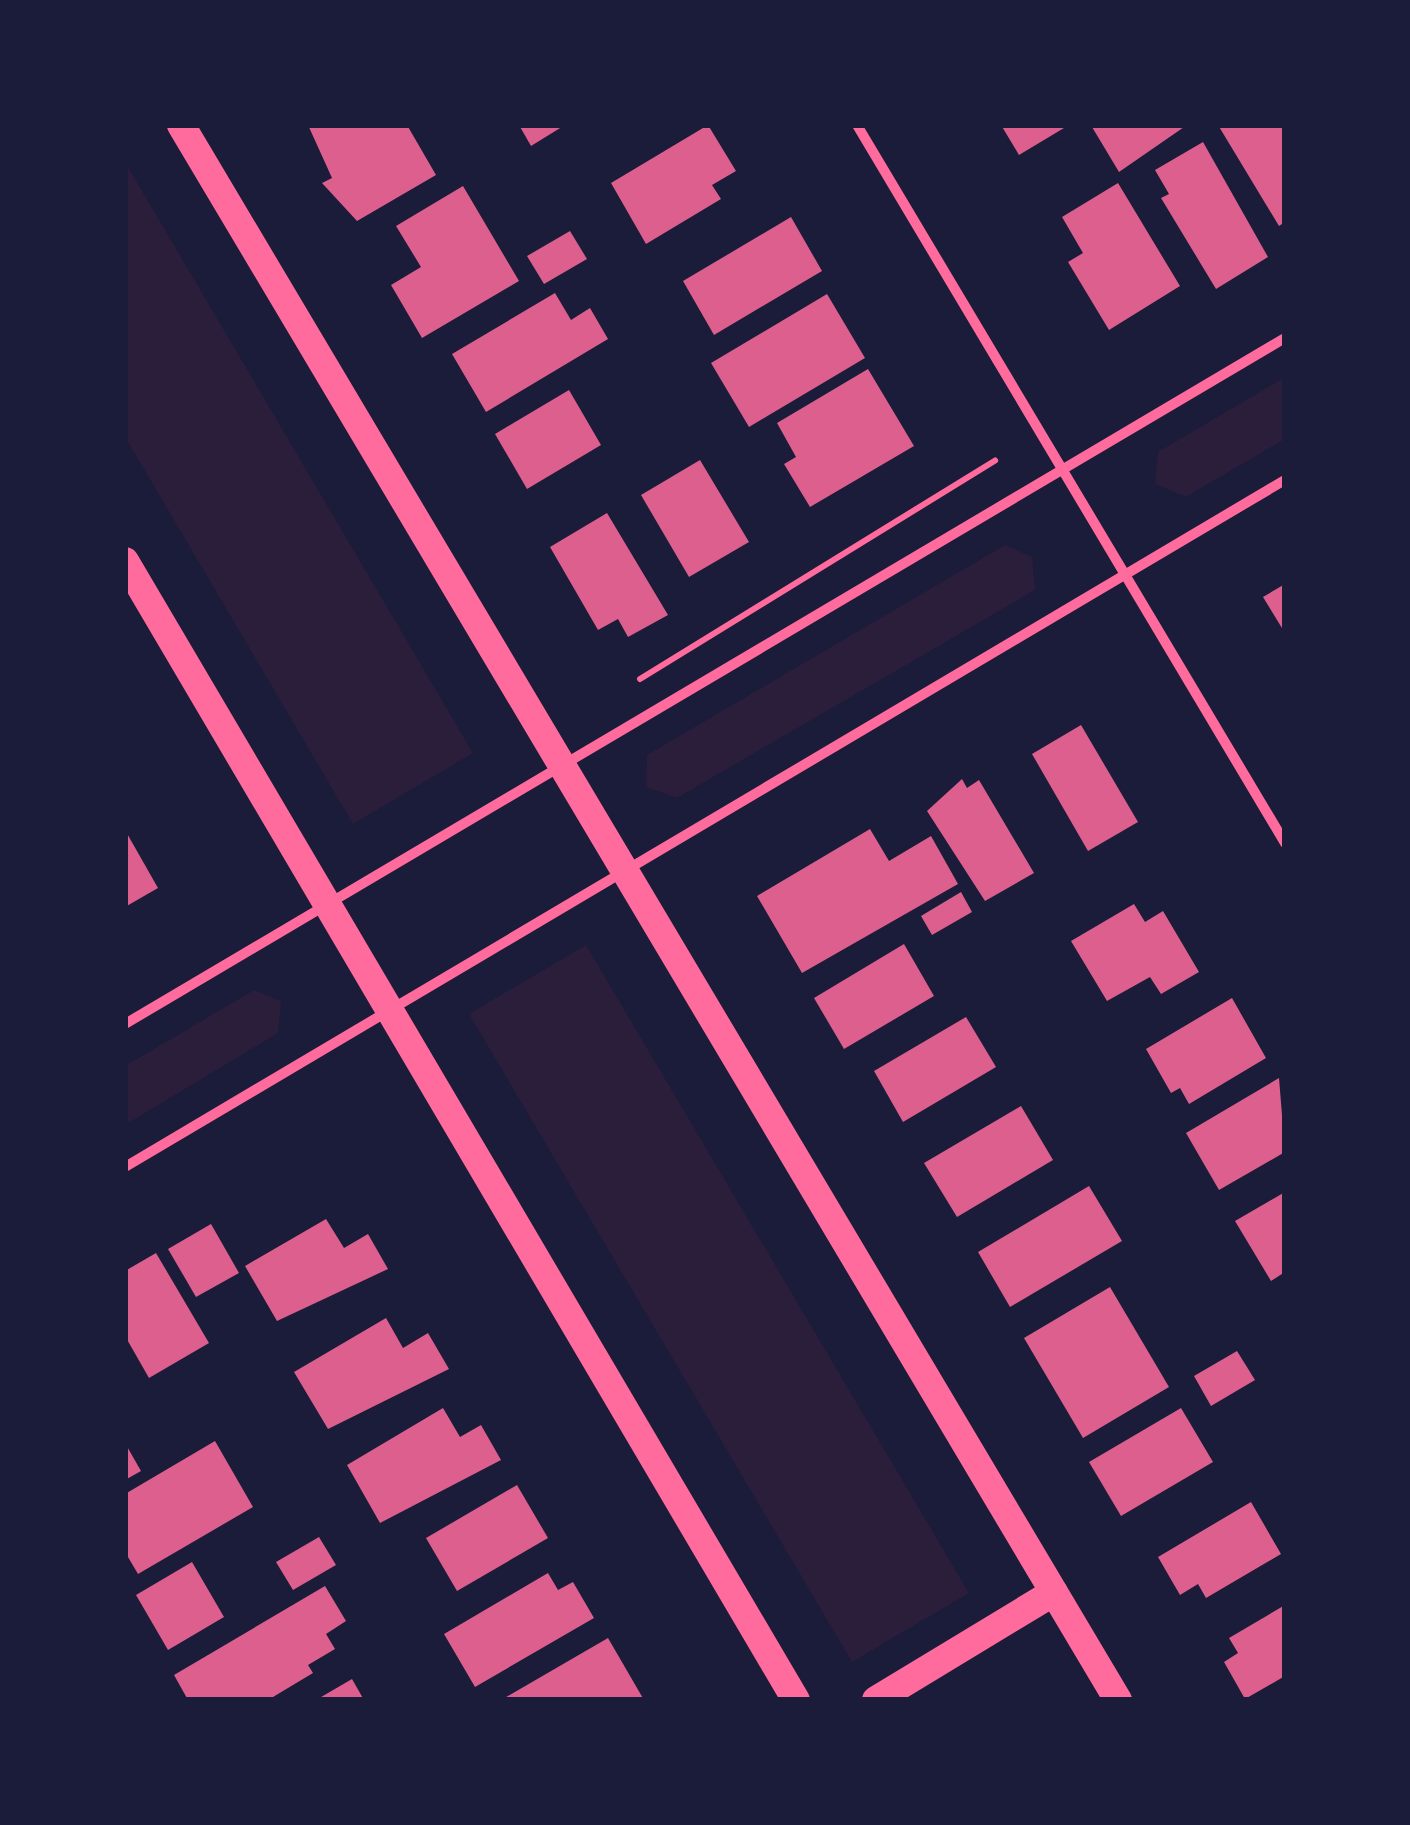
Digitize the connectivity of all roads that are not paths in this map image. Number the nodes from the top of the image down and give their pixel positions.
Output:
1 (181, 125) edge
2 (858, 125) edge
3 (1285, 338) edge
4 (1064, 469) junction
5 (1285, 480) edge
6 (125, 561) edge
7 (1126, 575) junction
8 (562, 766) junction
9 (1285, 843) edge
10 (626, 873) junction
11 (327, 904) junction
12 (390, 1011) junction
13 (125, 1024) edge
14 (125, 1167) edge
15 (1054, 1592) junction
16 (796, 1700) edge
17 (876, 1700) edge
18 (1118, 1700) edge

1 - 8 highway
2 - 4 street
3 - 4 street
4 - 7 street
4 - 8 street
5 - 7 street
6 - 11 highway
7 - 9 street
7 - 10 street
8 - 10 highway
8 - 11 street
10 - 12 street
10 - 15 highway
11 - 12 highway
11 - 13 street
12 - 14 street
12 - 16 highway
15 - 17 highway
15 - 18 highway

